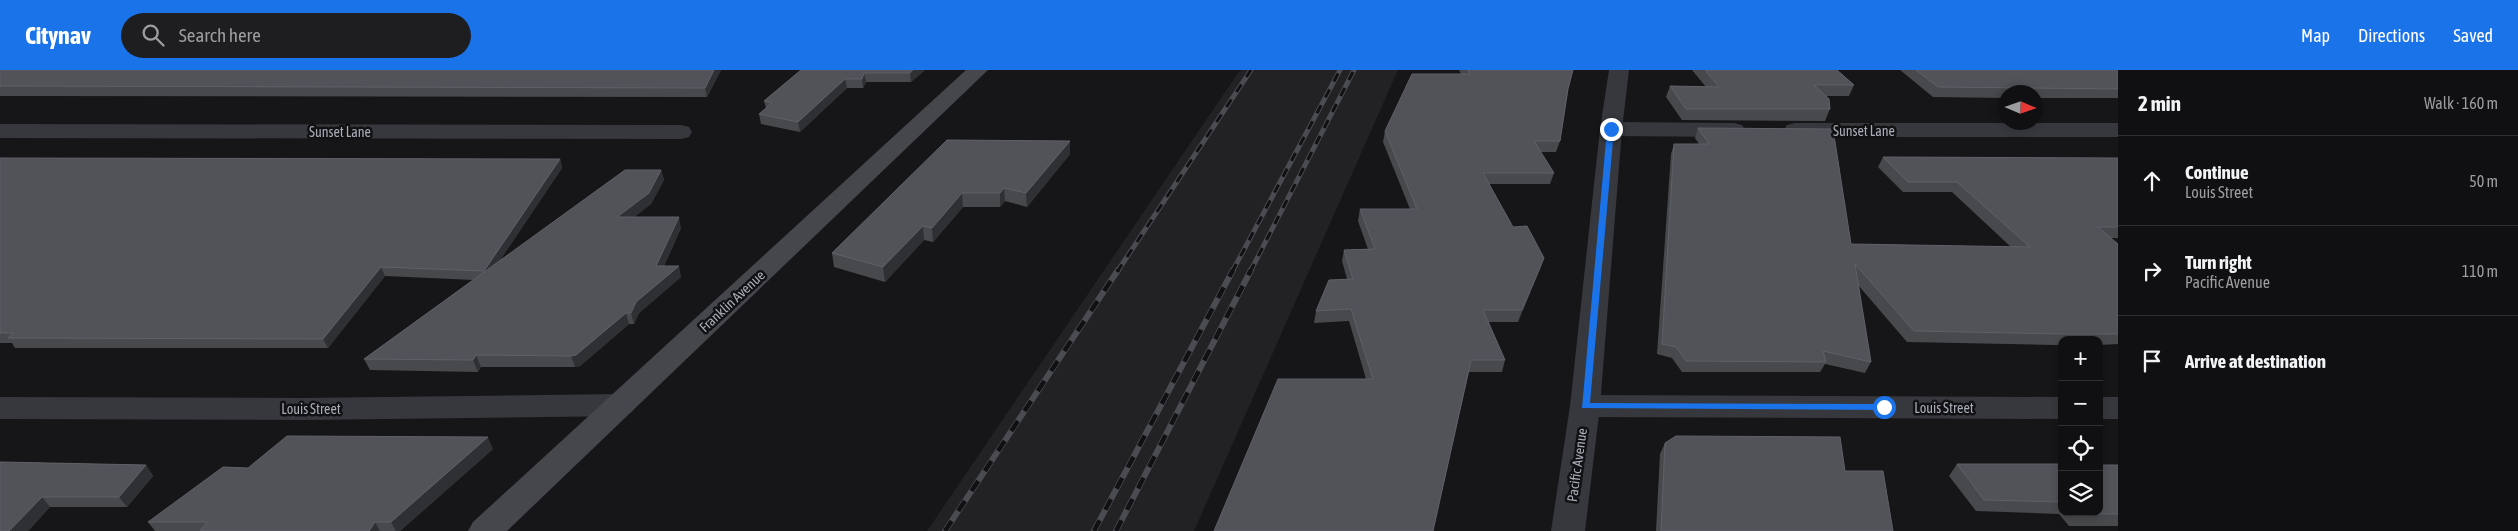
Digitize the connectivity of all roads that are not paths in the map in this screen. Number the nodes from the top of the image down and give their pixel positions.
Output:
1 (978, 70) edge
2 (1619, 70) edge
3 (1611, 129) junction
4 (2118, 130) edge
5 (0, 132) edge
6 (681, 132) dead end
7 (621, 405) junction
8 (1585, 406) junction
9 (0, 408) edge
10 (2058, 408) edge
11 (2103, 408) edge
12 (2118, 408) edge
13 (485, 531) edge
14 (1568, 531) edge

1 - 7 main road, Franklin Avenue
2 - 3 street, Pacific Avenue
3 - 4 street, Sunset Lane
3 - 8 street, Pacific Avenue
5 - 6 street, Sunset Lane
7 - 9 street, Louis Street
7 - 13 main road, Franklin Avenue
8 - 10 street, Louis Street
8 - 14 street, Pacific Avenue
11 - 12 street

